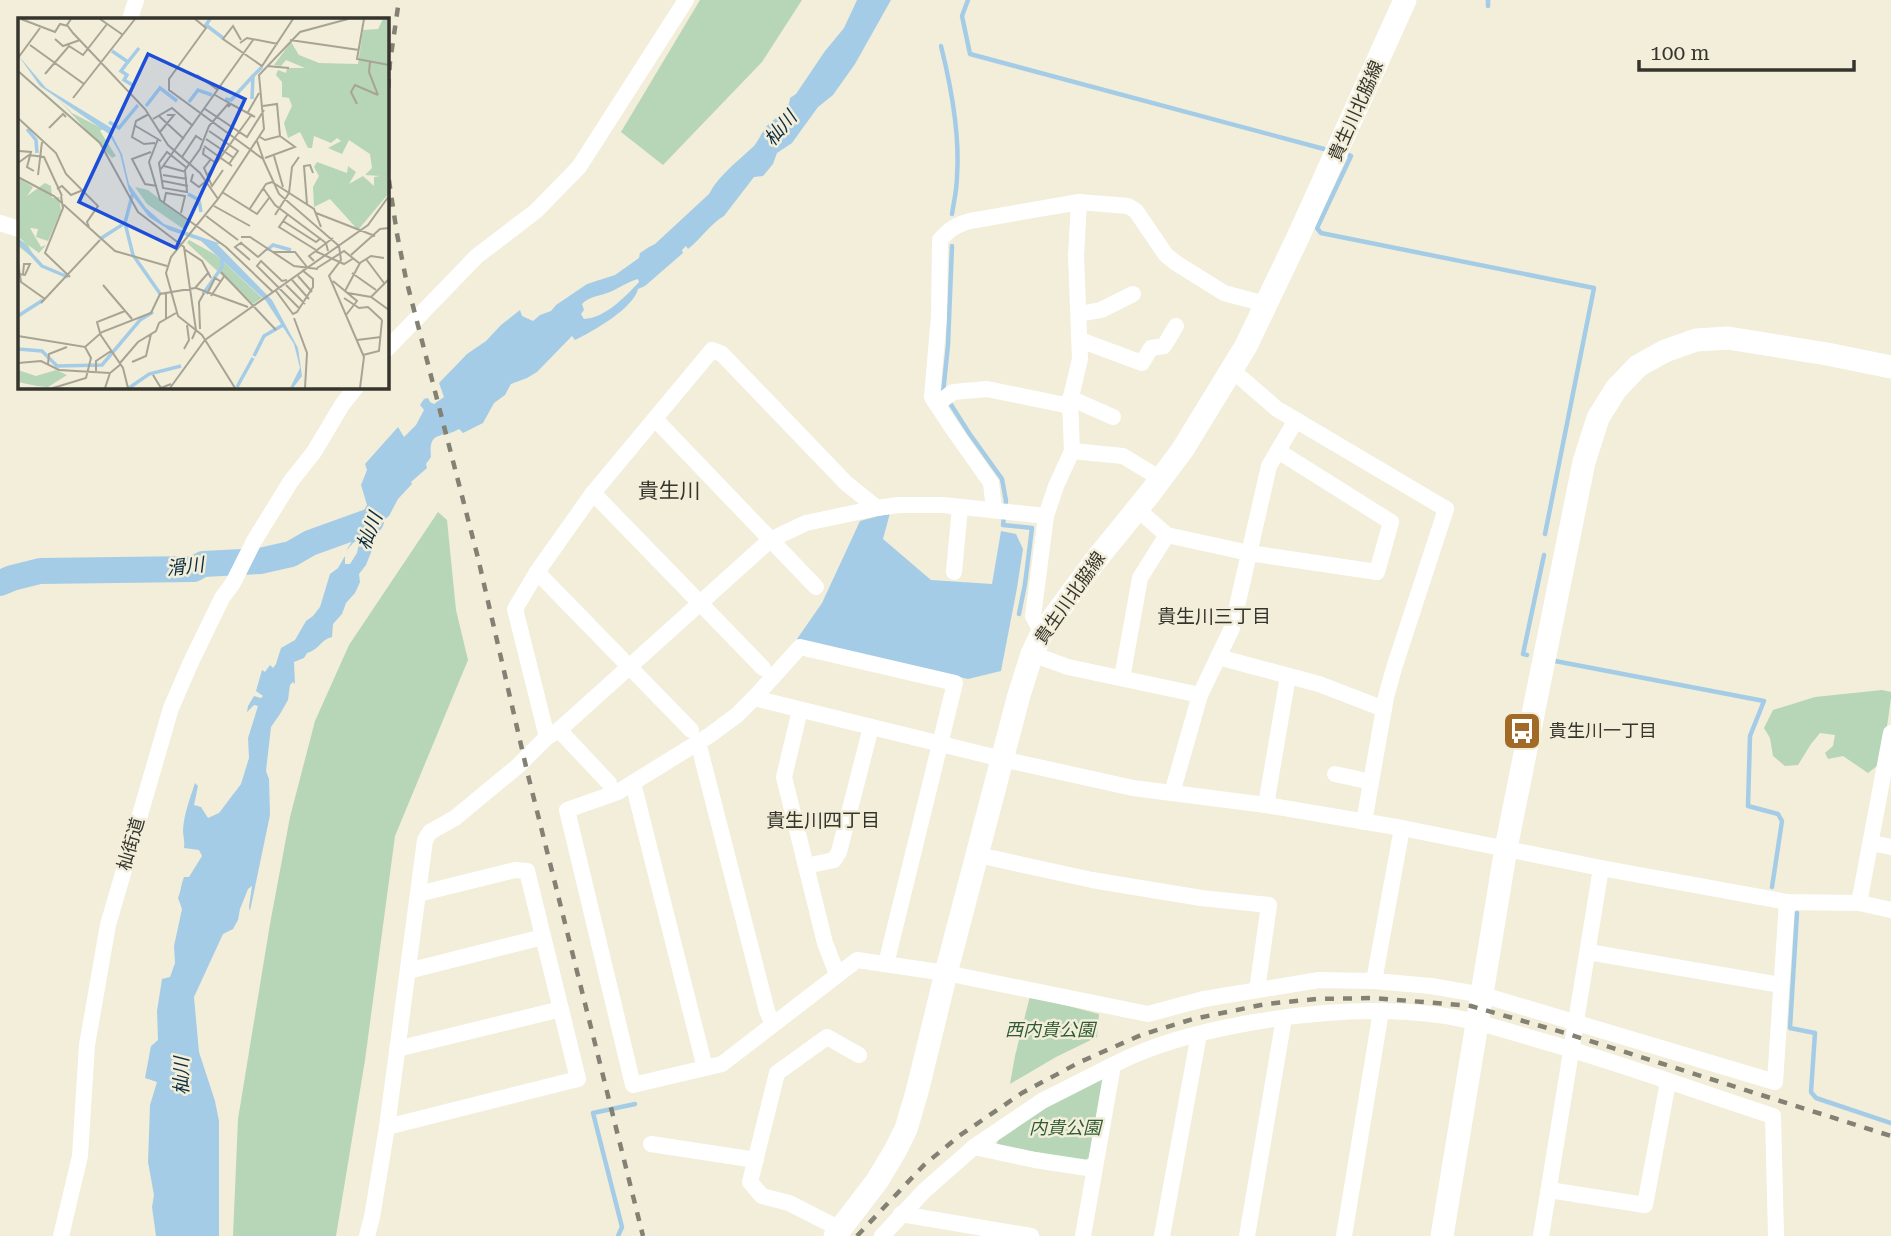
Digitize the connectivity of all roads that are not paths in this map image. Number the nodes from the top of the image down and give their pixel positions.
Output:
1 (136, 0) edge
2 (685, 0) edge
3 (1405, 0) edge
4 (130, 18) edge
5 (1079, 202) junction
6 (0, 223) edge
7 (18, 229) edge
8 (1133, 294) dead end
9 (1265, 304) junction
10 (1079, 314) junction
11 (1176, 326) dead end
12 (1080, 340) junction
13 (388, 348) edge
14 (1891, 367) edge
15 (1232, 370) junction
16 (355, 388) edge
17 (1070, 402) junction
18 (937, 404) junction
19 (1113, 417) dead end
20 (655, 419) junction
21 (1297, 420) junction
22 (1072, 451) junction
23 (1278, 451) junction
24 (1161, 479) junction
25 (593, 493) junction
26 (960, 507) junction
27 (877, 508) junction
28 (1137, 509) junction
29 (1001, 511) junction
30 (1046, 516) junction
31 (1167, 535) junction
32 (770, 540) junction
33 (1249, 553) junction
34 (537, 572) junction
35 (954, 572) dead end
36 (816, 587) dead end
37 (700, 602) junction
38 (1042, 633) junction
39 (1032, 654) junction
40 (1218, 657) junction
41 (628, 666) junction
42 (763, 668) dead end
43 (1288, 676) junction
44 (1122, 678) junction
45 (1200, 695) junction
46 (754, 698) junction
47 (1384, 709) junction
48 (800, 710) junction
49 (871, 727) junction
50 (553, 734) junction
51 (1891, 735) edge
52 (695, 736) junction
53 (940, 744) junction
54 (1002, 759) junction
55 (1335, 774) dead end
56 (1371, 782) junction
57 (609, 783) dead end
58 (633, 783) junction
59 (1886, 786) edge
60 (1172, 793) junction
61 (1266, 805) junction
62 (1364, 822) junction
63 (1402, 828) junction
64 (1871, 843) junction
65 (1891, 846) edge
66 (1506, 848) junction
67 (978, 855) junction
68 (806, 866) junction
69 (1601, 868) junction
70 (418, 894) junction
71 (1787, 902) junction
72 (1859, 903) junction
73 (1891, 910) edge
74 (543, 937) junction
75 (1588, 952) junction
76 (886, 964) junction
77 (408, 971) junction
78 (946, 973) junction
79 (837, 974) junction
80 (1374, 981) junction
81 (1781, 985) junction
82 (1257, 990) junction
83 (1483, 995) junction
84 (561, 1009) junction
85 (1381, 1011) junction
86 (1283, 1018) junction
87 (1577, 1021) junction
88 (1478, 1022) junction
89 (773, 1024) junction
90 (1199, 1034) junction
91 (397, 1049) junction
92 (1572, 1049) junction
93 (859, 1055) dead end
94 (1113, 1065) junction
95 (705, 1068) junction
96 (1668, 1082) junction
97 (387, 1127) junction
98 (651, 1144) dead end
99 (974, 1147) junction
100 (756, 1160) junction
101 (1094, 1169) junction
102 (1549, 1190) junction
103 (901, 1214) junction
104 (837, 1232) edge
105 (61, 1236) edge
106 (367, 1236) edge
107 (882, 1236) edge
108 (1031, 1236) edge
109 (1083, 1236) edge
110 (1162, 1236) edge
111 (1247, 1236) edge
112 (1344, 1236) edge
113 (1443, 1236) edge
114 (1541, 1236) edge
115 (1776, 1236) edge

1 - 4 street
2 - 13 street
3 - 9 main road, 貴生川北脇線
5 - 9 street
5 - 10 street
5 - 18 street
6 - 7 street
8 - 10 street
9 - 15 main road, 貴生川北脇線
10 - 12 street
11 - 12 street
12 - 17 street
14 - 66 main road
15 - 21 street
15 - 24 main road, 貴生川北脇線
16 - 105 street, 杣街道
17 - 18 street
17 - 19 street
17 - 22 street
18 - 29 street
20 - 25 street
20 - 27 street
20 - 32 street
21 - 23 street
21 - 47 street
22 - 24 street
22 - 30 street
23 - 33 street
23 - 33 street
24 - 28 main road, 貴生川北脇線
25 - 34 street
25 - 37 street
26 - 27 street
26 - 29 street
26 - 35 street
27 - 32 street
28 - 31 street
28 - 38 main road, 貴生川北脇線
29 - 30 street
30 - 38 street
31 - 33 street
31 - 44 street
32 - 36 street
32 - 37 street
33 - 40 street
34 - 41 street
34 - 50 street
37 - 41 street
37 - 42 street
38 - 39 main road, 貴生川北脇線
39 - 44 street
39 - 54 main road, 貴生川北脇線
40 - 43 street
40 - 45 street
41 - 50 street
41 - 52 street
43 - 47 street
43 - 61 street
44 - 45 street
45 - 60 street
46 - 48 street
46 - 52 street
46 - 53 street
47 - 56 street
48 - 49 street
48 - 68 street
49 - 53 street
49 - 68 street
50 - 57 street
50 - 70 street
51 - 59 street
52 - 58 street
52 - 89 street
53 - 54 street
53 - 76 street
54 - 60 street
54 - 67 main road, 貴生川北脇線
55 - 56 street
56 - 62 street
58 - 95 street
58 - 95 street
59 - 64 street
60 - 61 street
61 - 62 street
62 - 63 street
63 - 66 street
63 - 80 street
64 - 65 street
64 - 72 street
66 - 69 street
66 - 83 main road
67 - 78 main road, 貴生川北脇線
67 - 82 street
68 - 79 street
69 - 71 street
69 - 75 street
70 - 74 street
70 - 77 street
71 - 72 street
71 - 81 street
72 - 73 street
74 - 77 street
74 - 84 street
75 - 81 street
75 - 87 street
76 - 78 street
76 - 79 street
77 - 91 street
78 - 82 street
78 - 104 main road, 貴生川北脇線
79 - 89 street
80 - 82 street
80 - 83 street
81 - 87 street
83 - 87 street
83 - 88 main road
84 - 91 street
84 - 97 street
85 - 86 street
85 - 88 street
85 - 112 street
86 - 90 street
86 - 111 street
87 - 92 street
88 - 92 street
88 - 113 main road
89 - 95 street
90 - 94 street
90 - 110 street
91 - 97 street
92 - 96 street
92 - 102 street
93 - 100 street
94 - 99 street
94 - 101 street
96 - 102 street
96 - 115 street
97 - 106 street
98 - 100 street
99 - 101 street
99 - 103 street
100 - 104 street
101 - 109 street
102 - 114 street
103 - 107 street
103 - 108 street

